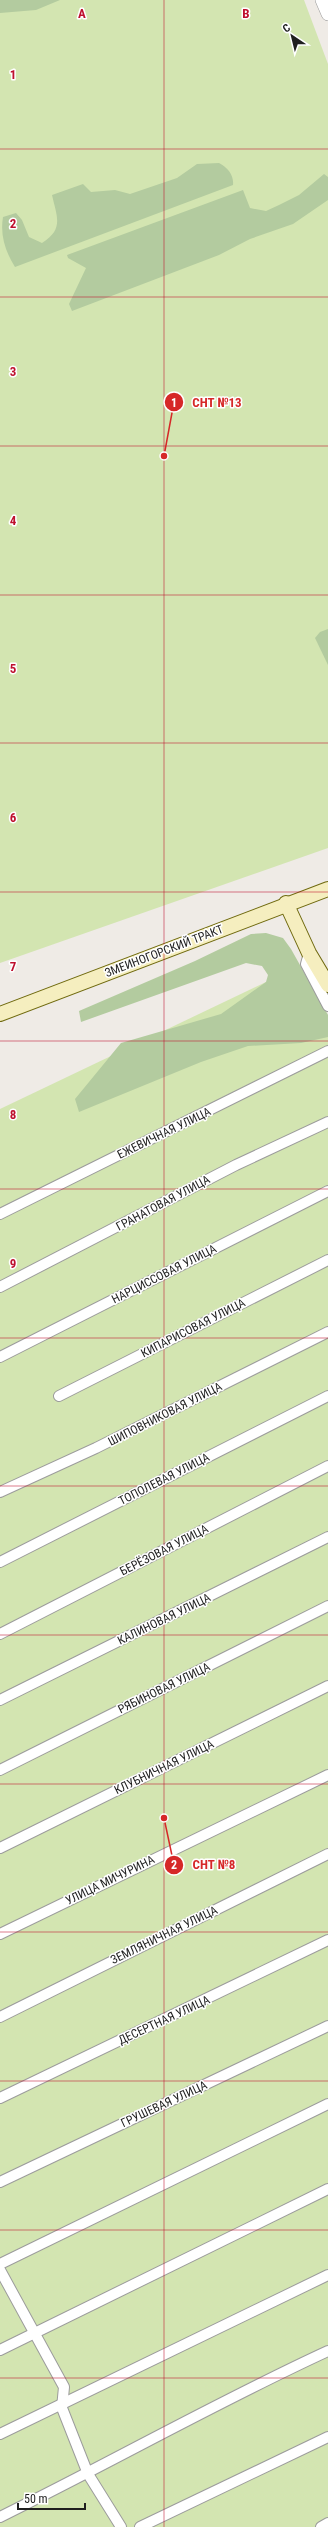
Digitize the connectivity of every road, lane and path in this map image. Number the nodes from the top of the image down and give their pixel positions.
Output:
1 (322, 0) edge
2 (328, 14) edge
3 (328, 889) edge
4 (286, 903) junction
5 (309, 953) junction
6 (328, 984) edge
7 (328, 1006) edge
8 (0, 1014) edge
9 (328, 1051) edge
10 (328, 1122) edge
11 (328, 1191) edge
12 (0, 1214) edge
13 (328, 1260) edge
14 (0, 1287) edge
15 (328, 1332) edge
16 (0, 1357) edge
17 (59, 1396) dead end
18 (328, 1396) edge
19 (328, 1466) edge
20 (0, 1492) edge
21 (328, 1537) edge
22 (0, 1562) edge
23 (328, 1606) edge
24 (0, 1634) edge
25 (328, 1686) edge
26 (0, 1700) edge
27 (0, 1770) edge
28 (328, 1775) edge
29 (0, 1848) edge
30 (328, 1854) edge
31 (0, 1934) edge
32 (328, 1940) edge
33 (0, 2016) edge
34 (328, 2026) edge
35 (0, 2098) edge
36 (328, 2104) edge
37 (0, 2182) edge
38 (328, 2189) edge
39 (0, 2264) edge
40 (0, 2270) edge
41 (328, 2275) edge
42 (35, 2333) junction
43 (0, 2350) edge
44 (328, 2351) edge
45 (62, 2404) junction
46 (0, 2434) edge
47 (328, 2437) edge
48 (88, 2474) junction
49 (0, 2517) edge
50 (328, 2524) edge
51 (121, 2527) edge
52 (140, 2527) edge
53 (321, 2527) edge

1 - 2 street
3 - 4 main road, ЗМЕИНОГОРСКИЙ ТРАКТ
4 - 5 main road
4 - 8 main road, ЗМЕИНОГОРСКИЙ ТРАКТ
5 - 6 main road
5 - 7 street
9 - 12 street, ЕЖЕВИЧНАЯ УЛИЦА
10 - 14 street, ГРАНАТОВАЯ УЛИЦА
11 - 16 street, НАРЦИССОВАЯ УЛИЦА
13 - 17 street, КИПАРИСОВАЯ УЛИЦА
15 - 20 street, ШИПОВНИКОВАЯ УЛИЦА
18 - 22 street, ТОПОЛЕВАЯ УЛИЦА
19 - 24 street, БЕРЁЗОВАЯ УЛИЦА
21 - 26 street, КАЛИНОВАЯ УЛИЦА
23 - 27 street, РЯБИНОВАЯ УЛИЦА
25 - 29 street, КЛУБНИЧНАЯ УЛИЦА
28 - 31 street, УЛИЦА МИЧУРИНА
30 - 33 street, ЗЕМЛЯНИЧНАЯ УЛИЦА
32 - 35 street, ДЕСЕРТНАЯ УЛИЦА
34 - 37 street, ГРУШЕВАЯ УЛИЦА
36 - 39 street
38 - 42 street
40 - 42 street
41 - 45 street
42 - 43 street
42 - 45 street
44 - 48 street
45 - 46 street
45 - 48 street
47 - 52 street
48 - 49 street
48 - 51 street
50 - 53 street

